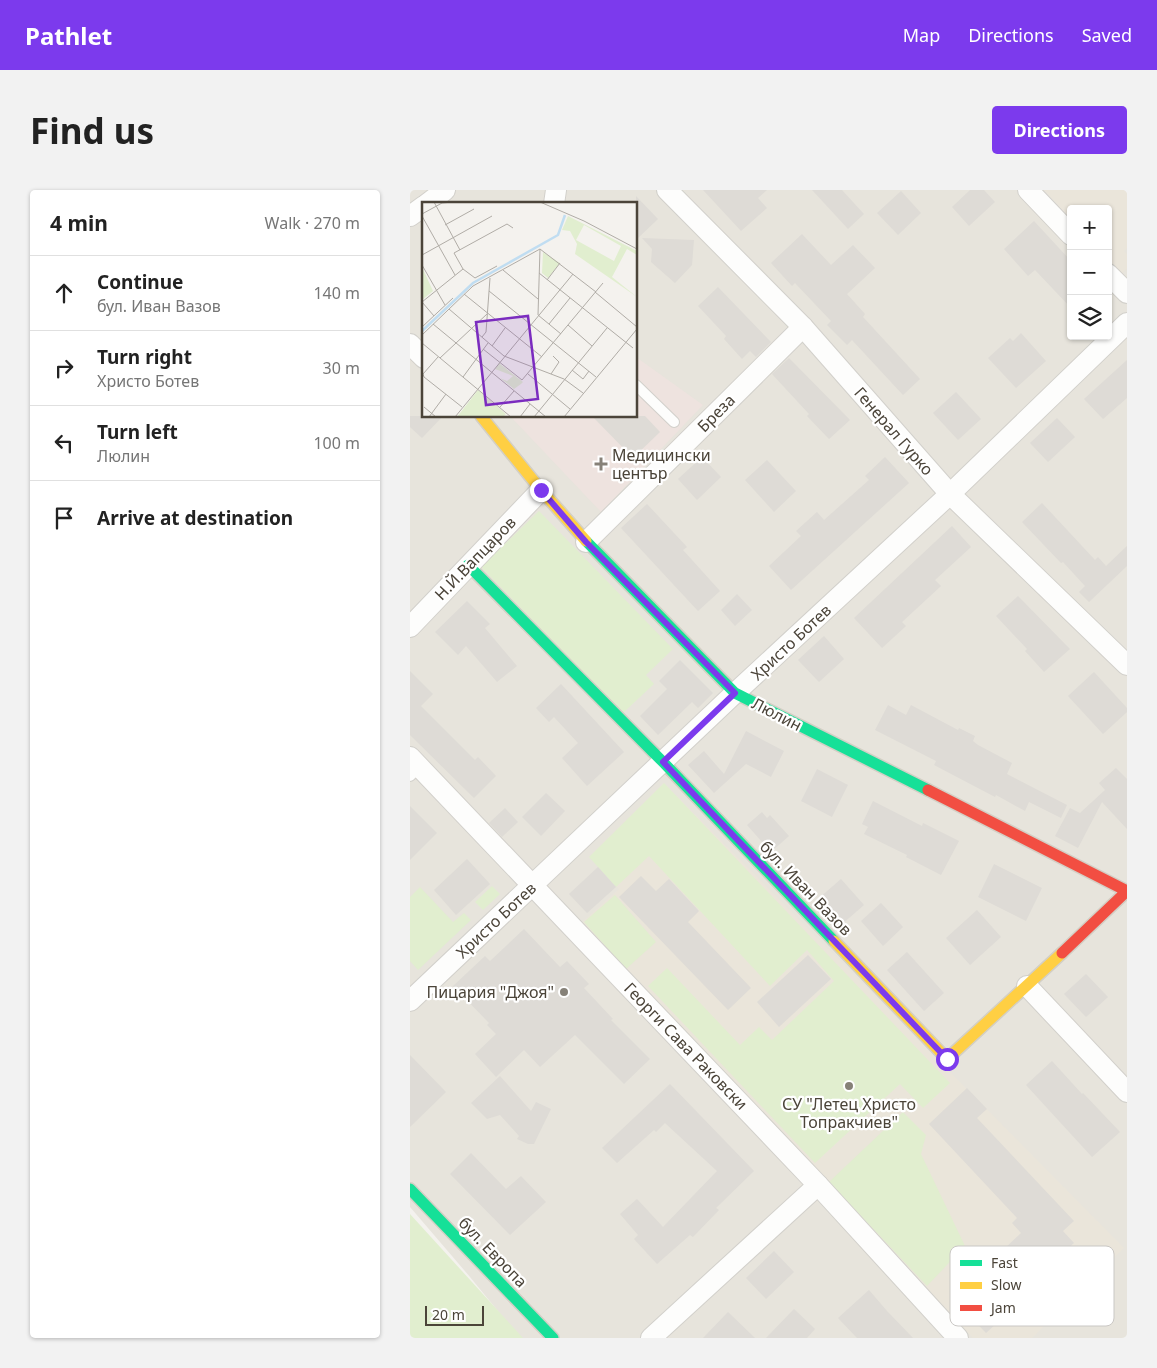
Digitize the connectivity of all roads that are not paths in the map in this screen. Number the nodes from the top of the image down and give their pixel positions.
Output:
1 (445, 190) edge
2 (667, 190) edge
3 (1028, 190) edge
4 (429, 202) edge
5 (422, 207) edge
6 (410, 216) edge
7 (1067, 231) edge
8 (1112, 278) edge
9 (1127, 293) edge
10 (1127, 323) edge
11 (803, 327) junction
12 (410, 344) edge
13 (422, 356) edge
14 (638, 386) edge
15 (483, 418) edge
16 (674, 422) dead end
17 (541, 490) junction
18 (950, 494) junction
19 (586, 542) junction
20 (468, 565) junction
21 (410, 627) edge
22 (1127, 665) edge
23 (735, 693) junction
24 (663, 762) junction
25 (413, 767) edge
26 (532, 885) junction
27 (1127, 891) edge
28 (1027, 986) junction
29 (410, 1001) edge
30 (1127, 1092) edge
31 (818, 1184) junction
32 (410, 1189) edge
33 (553, 1338) edge
34 (651, 1338) edge
35 (958, 1338) edge

1 - 4 street
2 - 11 street, Генерал Гурко
3 - 7 street
5 - 6 street
8 - 9 street
10 - 18 street, Христо Ботев
11 - 18 street, Генерал Гурко
11 - 19 street, Бреза
12 - 13 street
14 - 16 lane
15 - 17 street, Люлин
17 - 19 street, Люлин
17 - 20 street, Н.Й.Вапцаров
18 - 22 street, Генерал Гурко
18 - 23 street, Христо Ботев
19 - 23 street, Люлин
20 - 21 street, Н.Й.Вапцаров
20 - 24 street, бул. Иван Вазов
23 - 24 street, Христо Ботев
23 - 27 street, Люлин
24 - 26 street, Христо Ботев
24 - 28 street, бул. Иван Вазов
25 - 26 street, Георги Сава Раковски
26 - 29 street, Христо Ботев
26 - 31 street, Георги Сава Раковски
27 - 28 street, бул. Иван Вазов
28 - 30 street
31 - 34 street
31 - 35 street, Георги Сава Раковски
32 - 33 street, бул. Европа

